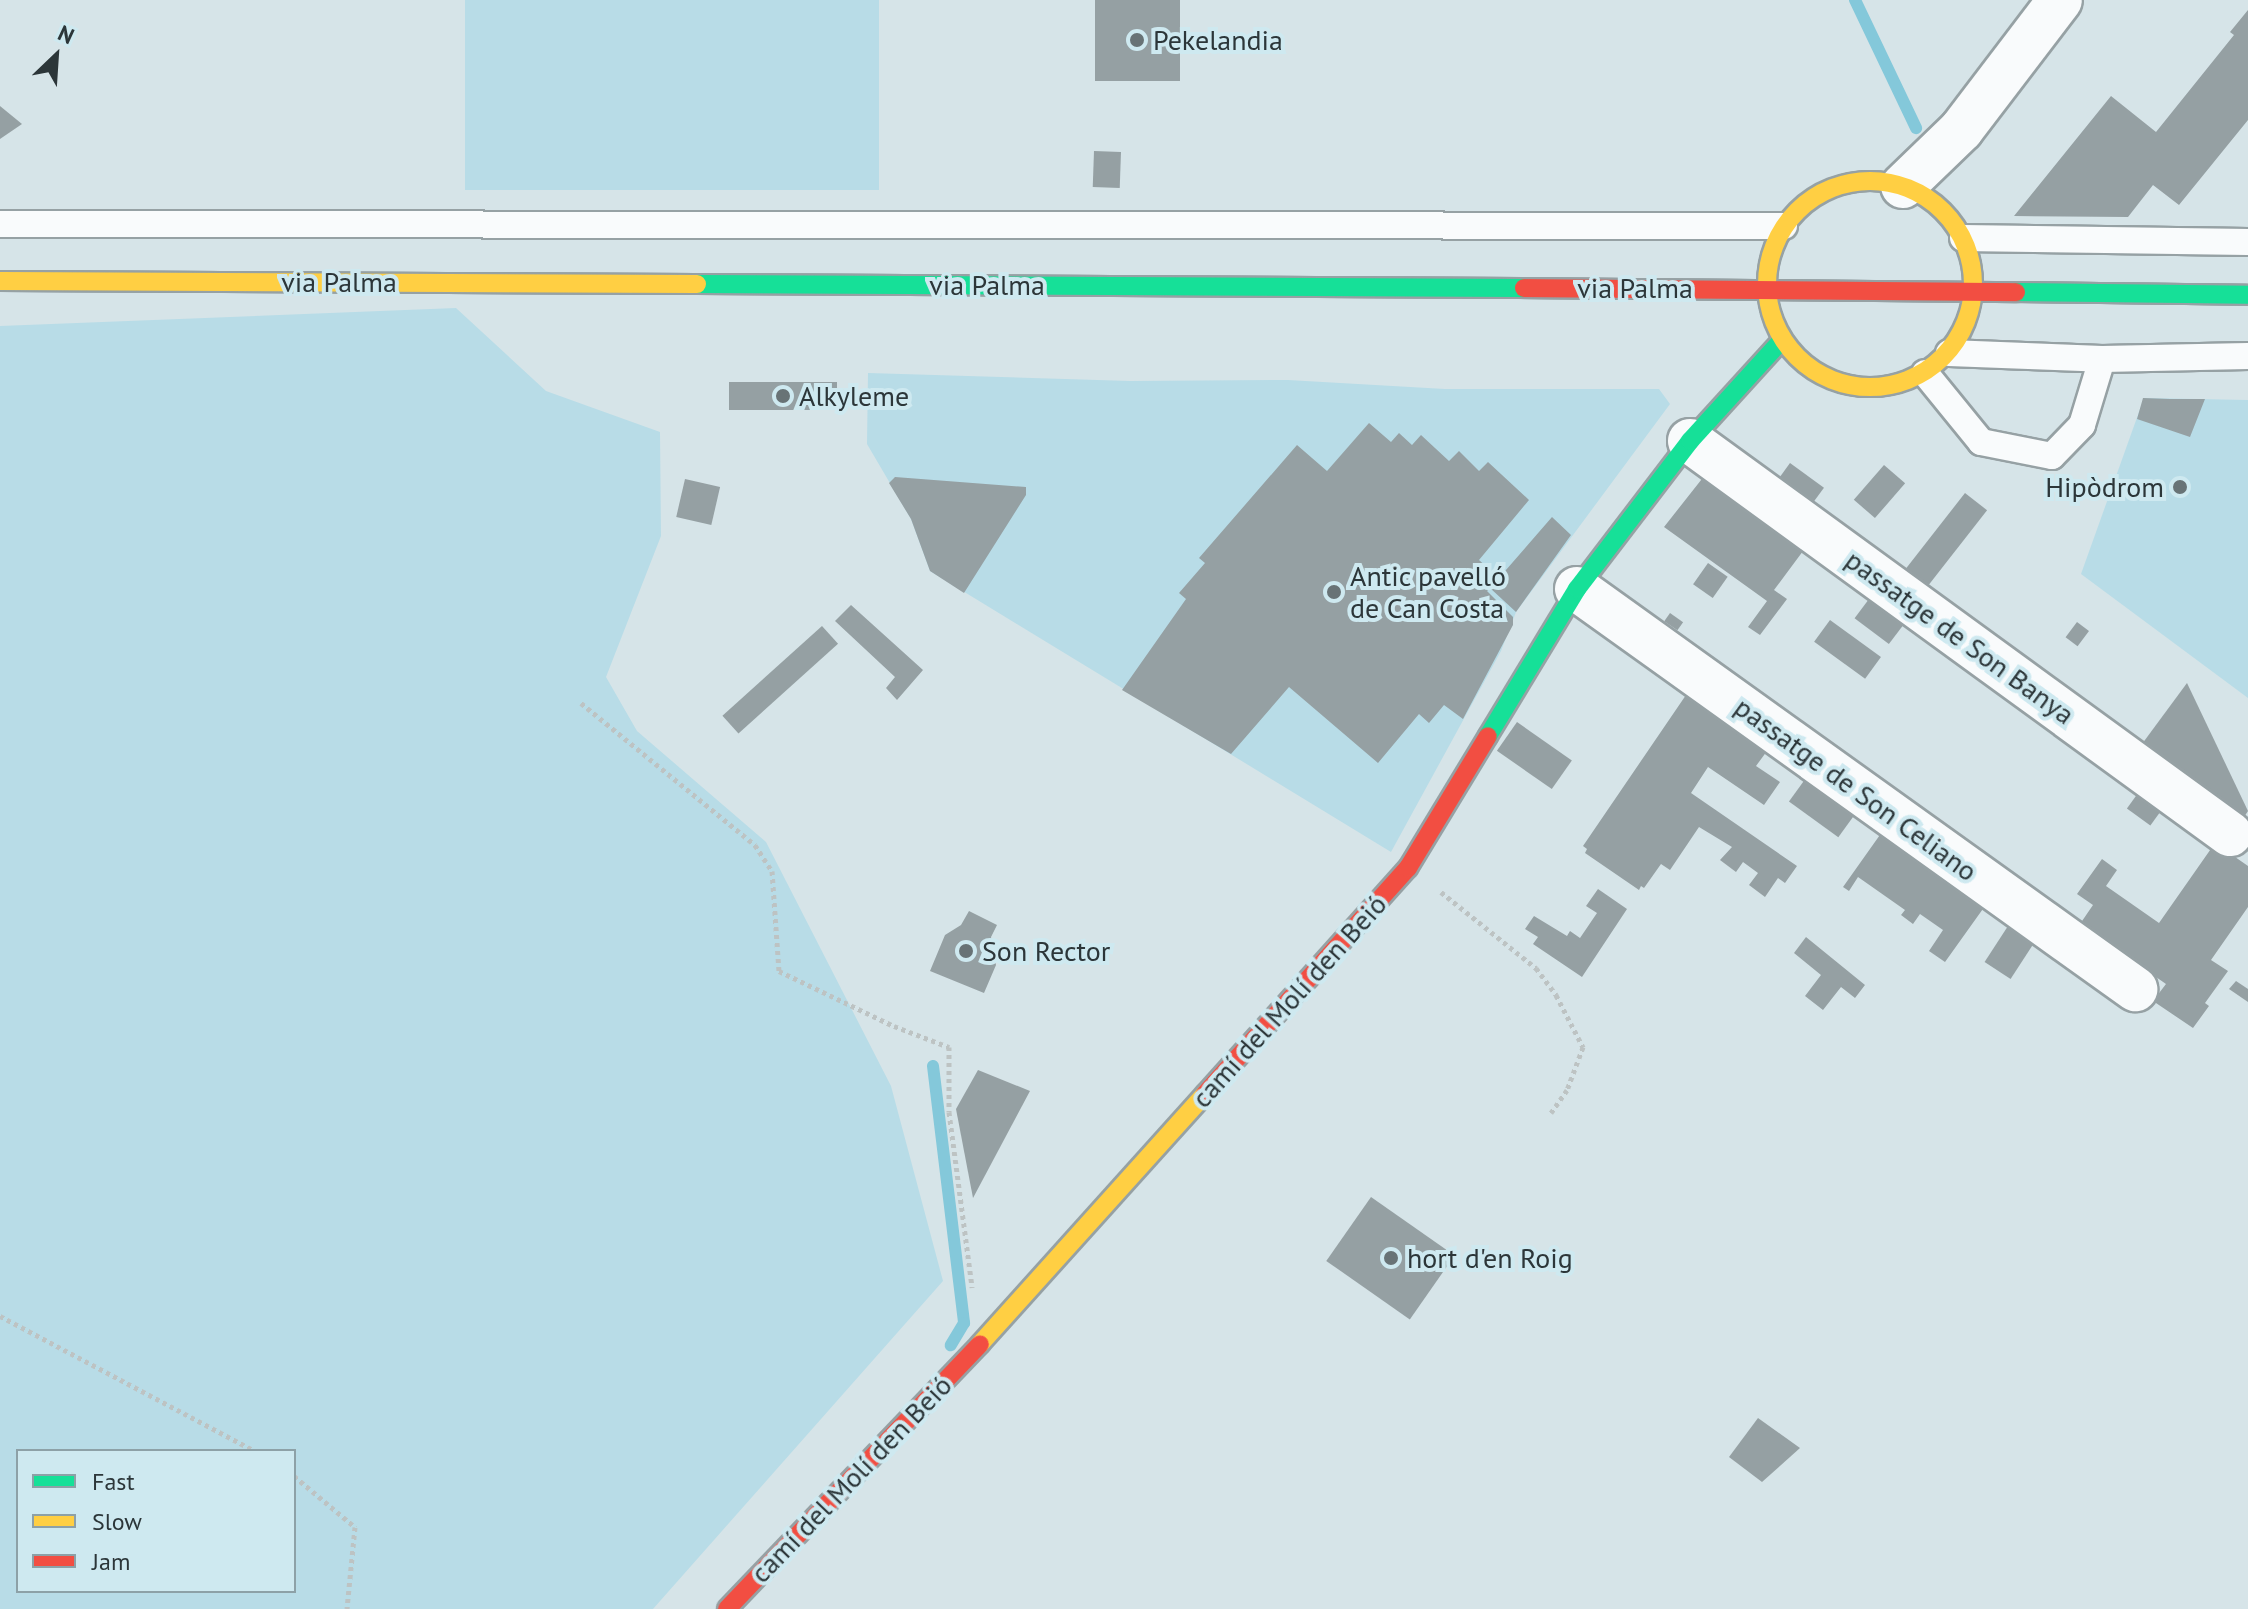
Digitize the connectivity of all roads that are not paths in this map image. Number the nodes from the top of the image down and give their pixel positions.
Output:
1 (2060, 0) edge
2 (1903, 186) junction
3 (0, 224) edge
4 (1784, 226) junction
5 (1963, 238) junction
6 (2248, 242) edge
7 (0, 281) edge
8 (1766, 289) junction
9 (1974, 292) junction
10 (2248, 295) edge
11 (1782, 340) junction
12 (1949, 353) junction
13 (2248, 356) edge
14 (2102, 359) junction
15 (1925, 373) junction
16 (1690, 441) junction
17 (1577, 589) junction
18 (2230, 834) dead end
19 (2135, 989) dead end
20 (727, 1609) edge

1 - 2 street
2 - 4 main road
2 - 5 main road
3 - 4 lane
4 - 8 main road
5 - 6 lane
5 - 9 main road
7 - 8 main road, via Palma
8 - 9 main road, via Palma
8 - 11 main road
9 - 10 main road, via Palma
9 - 12 main road
11 - 15 main road
11 - 16 main road, camí del Molí den Beió
12 - 14 lane
12 - 15 main road
13 - 14 lane
14 - 15 lane
16 - 17 main road, camí del Molí den Beió
16 - 18 street, passatge de Son Banya
17 - 19 street, passatge de Son Celiano
17 - 20 main road, camí del Molí den Beió

